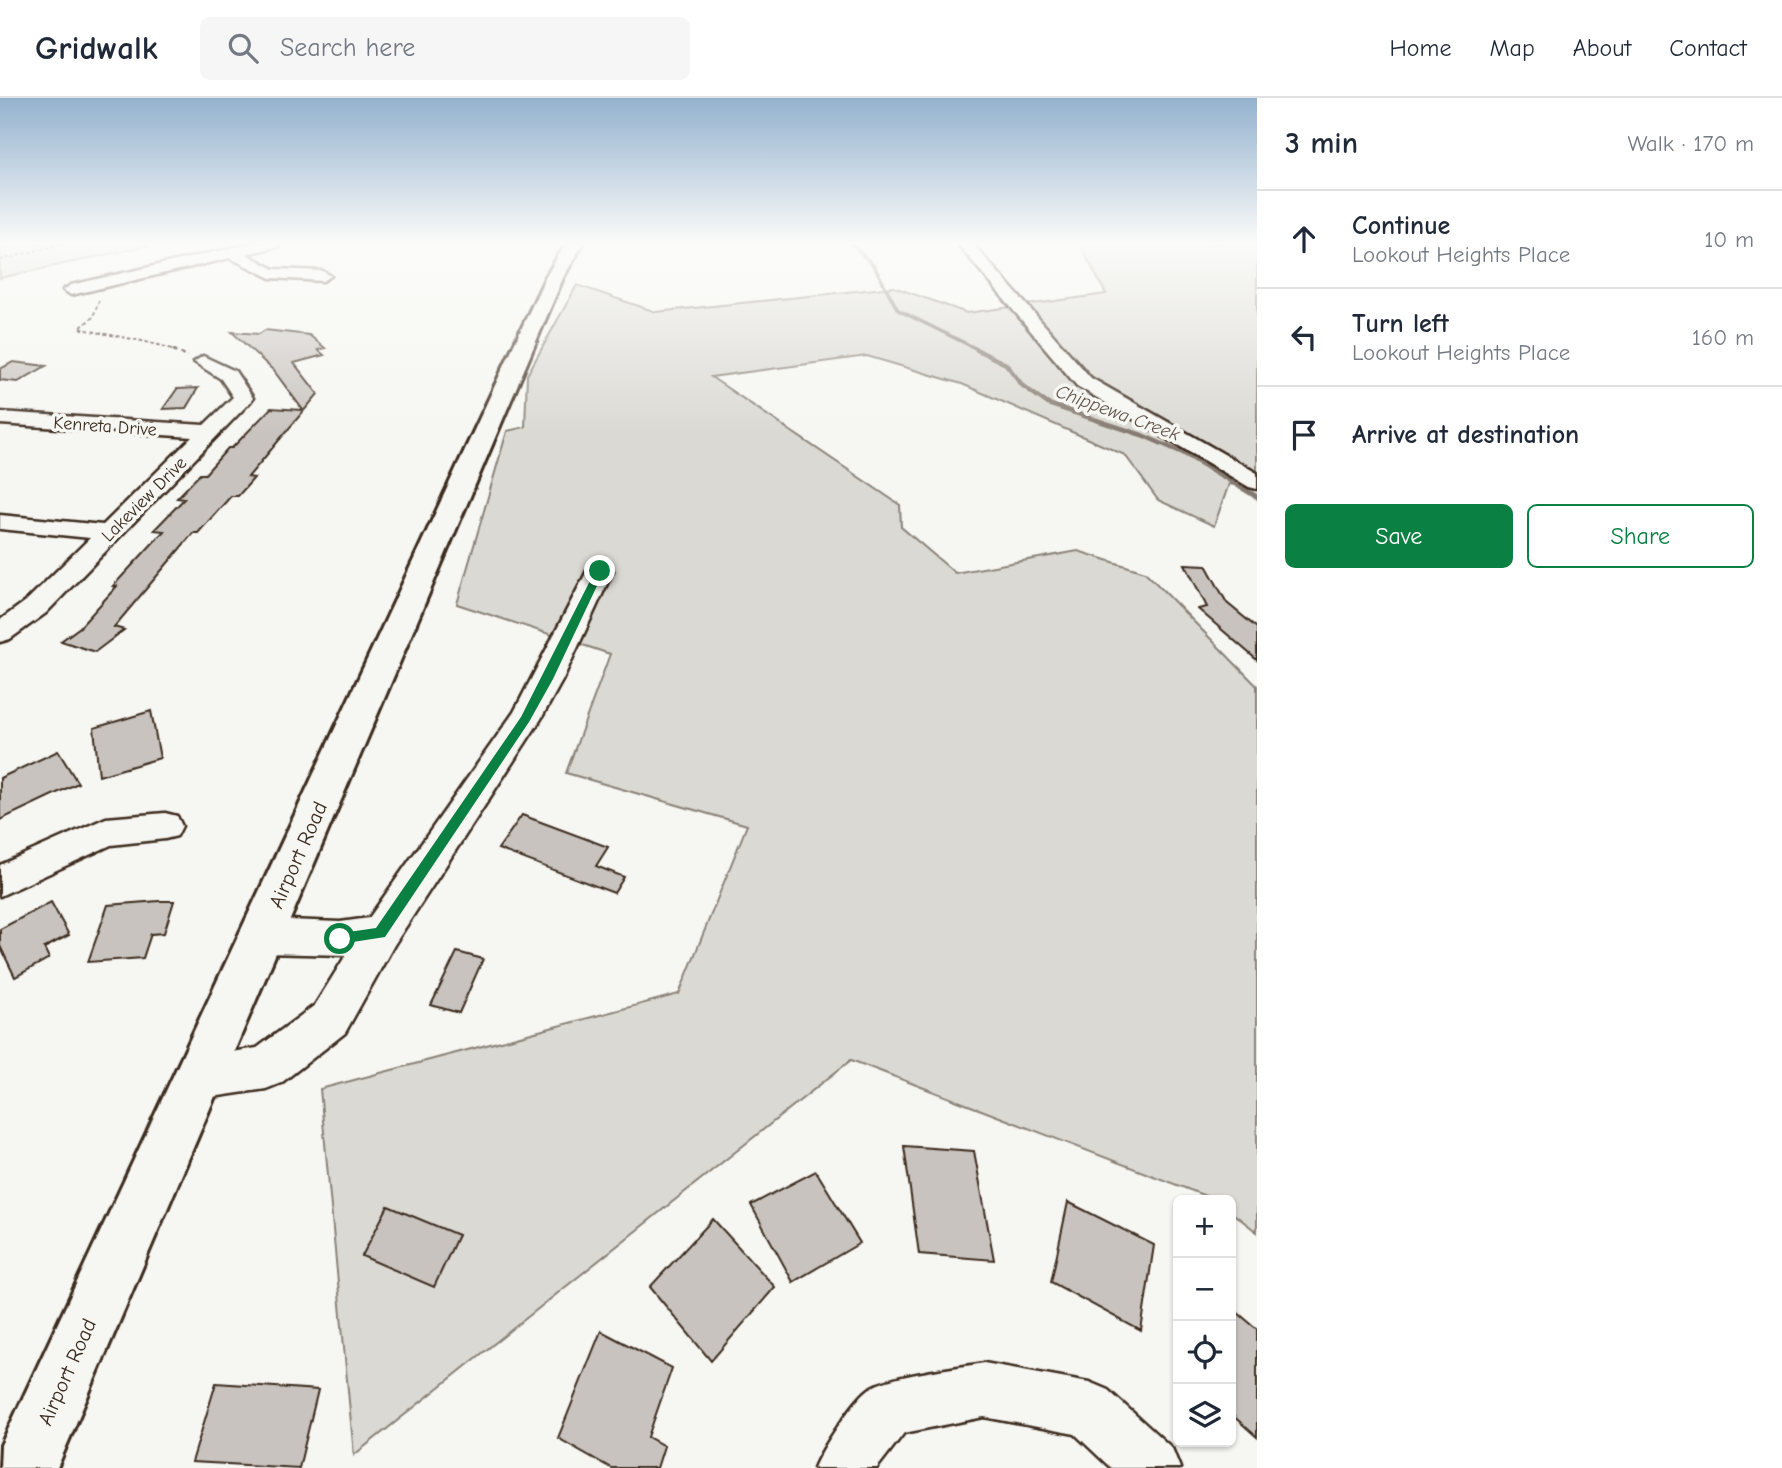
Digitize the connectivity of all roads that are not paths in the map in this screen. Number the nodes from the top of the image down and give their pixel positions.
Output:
1 (541, 307) edge
2 (1019, 307) edge
3 (203, 362) road end
4 (0, 418) edge
5 (210, 432) junction
6 (1257, 482) edge
7 (0, 522) edge
8 (110, 533) junction
9 (600, 571) dead end
10 (0, 633) edge
11 (165, 827) dead end
12 (0, 881) edge
13 (380, 933) junction
14 (262, 936) junction
15 (199, 1078) junction
16 (24, 1468) edge
17 (842, 1468) edge
18 (1152, 1468) edge

1 - 14 main road, Airport Road
2 - 6 street
3 - 5 street, Lakeview Drive
4 - 5 street, Kenreta Drive
5 - 8 street, Lakeview Drive
7 - 8 street
8 - 10 street, Lakeview Drive
9 - 13 street
11 - 12 street
13 - 14 street
13 - 15 street
14 - 15 main road, Airport Road
15 - 16 main road, Airport Road
17 - 18 street

